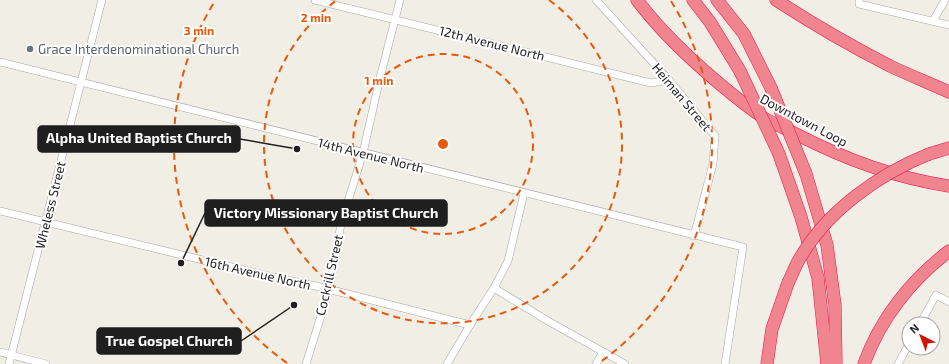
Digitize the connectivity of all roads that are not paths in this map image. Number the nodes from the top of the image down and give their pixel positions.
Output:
1 (102, 0) edge
2 (315, 0) edge
3 (400, 0) edge
4 (596, 0) edge
5 (638, 0) edge
6 (694, 0) edge
7 (717, 0) edge
8 (776, 0) edge
9 (945, 0) edge
10 (859, 2) edge
11 (395, 19) junction
12 (933, 21) junction
13 (949, 25) edge
14 (0, 62) edge
15 (669, 80) junction
16 (82, 82) junction
17 (949, 92) edge
18 (949, 148) edge
19 (363, 153) junction
20 (949, 186) edge
21 (524, 193) junction
22 (0, 211) edge
23 (45, 222) junction
24 (694, 236) junction
25 (949, 251) edge
26 (494, 288) junction
27 (329, 290) junction
28 (949, 302) edge
29 (924, 316) edge
30 (470, 325) junction
31 (0, 352) edge
32 (603, 352) junction
33 (12, 355) junction
34 (9, 364) edge
35 (46, 364) edge
36 (306, 364) edge
37 (447, 364) edge
38 (596, 364) edge
39 (625, 364) edge
40 (725, 364) edge
41 (767, 364) edge
42 (827, 364) edge
43 (836, 364) edge
44 (864, 364) edge

1 - 16 street, Wheless Street
2 - 11 street, 12th Avenue North
3 - 11 street, Cockrill Street
4 - 15 street, Heiman Street
5 - 20 highway, Downtown Loop
6 - 42 highway, bridge
7 - 43 highway, bridge
8 - 17 highway
9 - 12 street
10 - 12 street
11 - 15 street, 12th Avenue North
11 - 19 street, Cockrill Street
12 - 13 street
14 - 16 street, 14th Avenue North
15 - 24 street, Heiman Street
16 - 19 street, 14th Avenue North
16 - 23 street, Wheless Street
18 - 41 highway, bridge
19 - 21 street, 14th Avenue North
19 - 27 street, Cockrill Street
21 - 24 street, 14th Avenue North
21 - 26 street
22 - 23 street, 16th Avenue North
23 - 27 street, 16th Avenue North
23 - 33 street, Wheless Street
24 - 40 street, 14th Avenue North
25 - 44 highway
26 - 30 street
26 - 32 street
27 - 30 street, 16th Avenue North
27 - 36 street, Cockrill Street
28 - 29 street
30 - 37 street
31 - 33 street
32 - 38 street
32 - 39 street
33 - 34 street, Wheless Street
33 - 35 street

